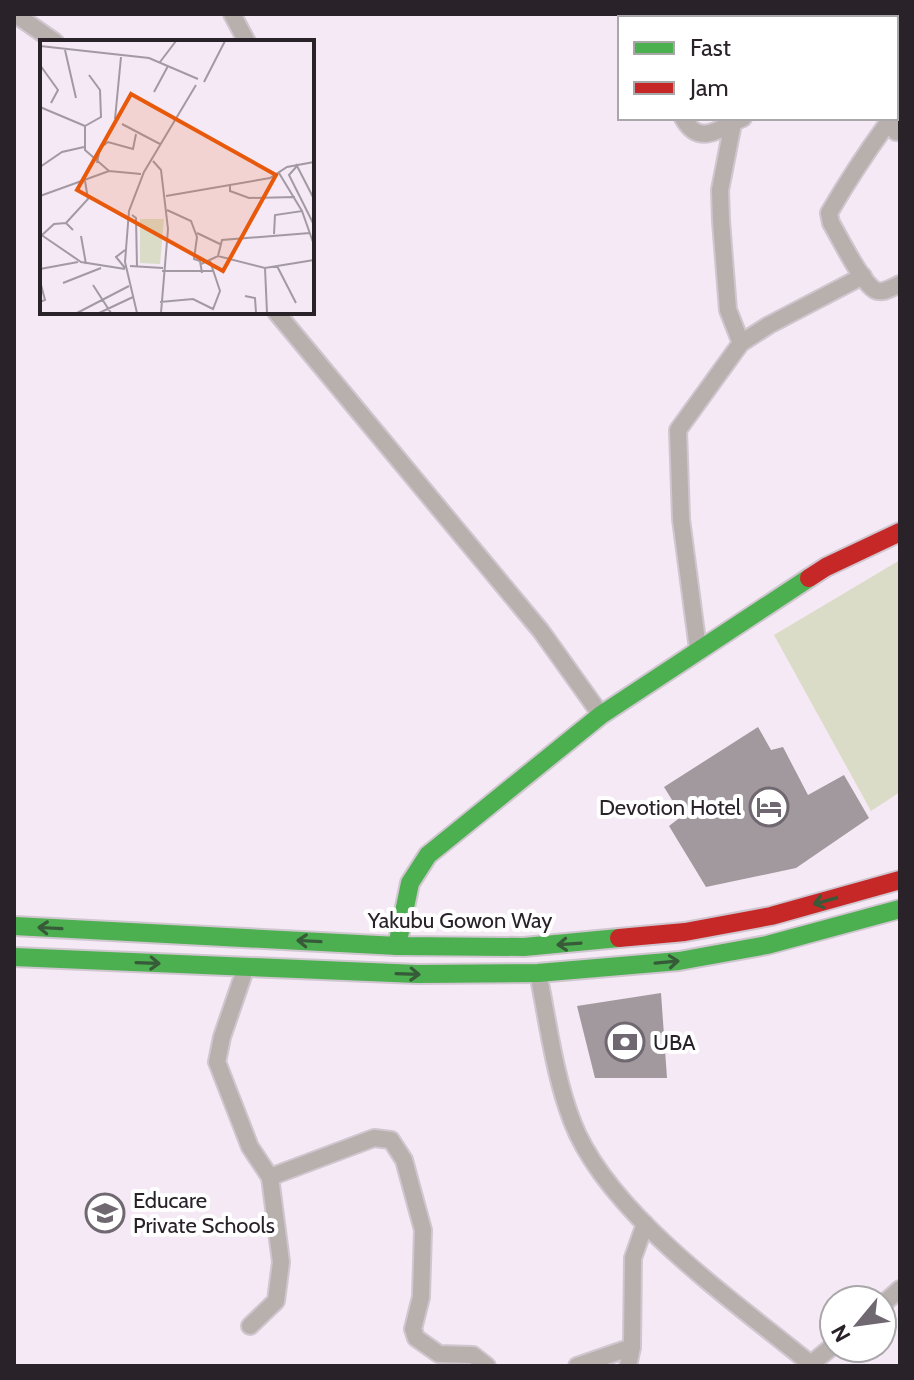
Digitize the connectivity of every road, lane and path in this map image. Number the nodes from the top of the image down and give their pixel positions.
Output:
1 (15, 14) edge
2 (232, 14) edge
3 (52, 40) edge
4 (246, 40) edge
5 (684, 120) edge
6 (738, 120) edge
7 (892, 127) edge
8 (863, 276) junction
9 (900, 284) edge
10 (278, 314) edge
11 (741, 343) junction
12 (900, 532) edge
13 (698, 649) junction
14 (601, 715) junction
15 (896, 881) edge
16 (899, 909) edge
17 (14, 926) edge
18 (397, 946) junction
19 (14, 957) edge
20 (246, 967) junction
21 (538, 973) junction
22 (270, 1177) junction
23 (645, 1224) junction
24 (250, 1326) dead end
25 (632, 1347) junction
26 (812, 1365) edge
27 (487, 1366) edge
28 (577, 1366) edge
29 (628, 1366) edge

1 - 3 street
2 - 4 street
5 - 6 street
6 - 11 street
7 - 8 street
8 - 9 street
8 - 11 street
10 - 14 street
11 - 13 street
12 - 13 main road
13 - 14 main road
14 - 18 main road
15 - 16 main road
15 -> 18 main road, Yakubu Gowon Way
21 -> 16 main road
18 -> 17 main road, Yakubu Gowon Way
19 -> 20 main road
20 -> 21 main road
20 - 22 street
21 - 23 street
22 - 24 street
22 - 27 street
23 - 25 street
23 - 26 street
25 - 28 street
25 - 29 street

